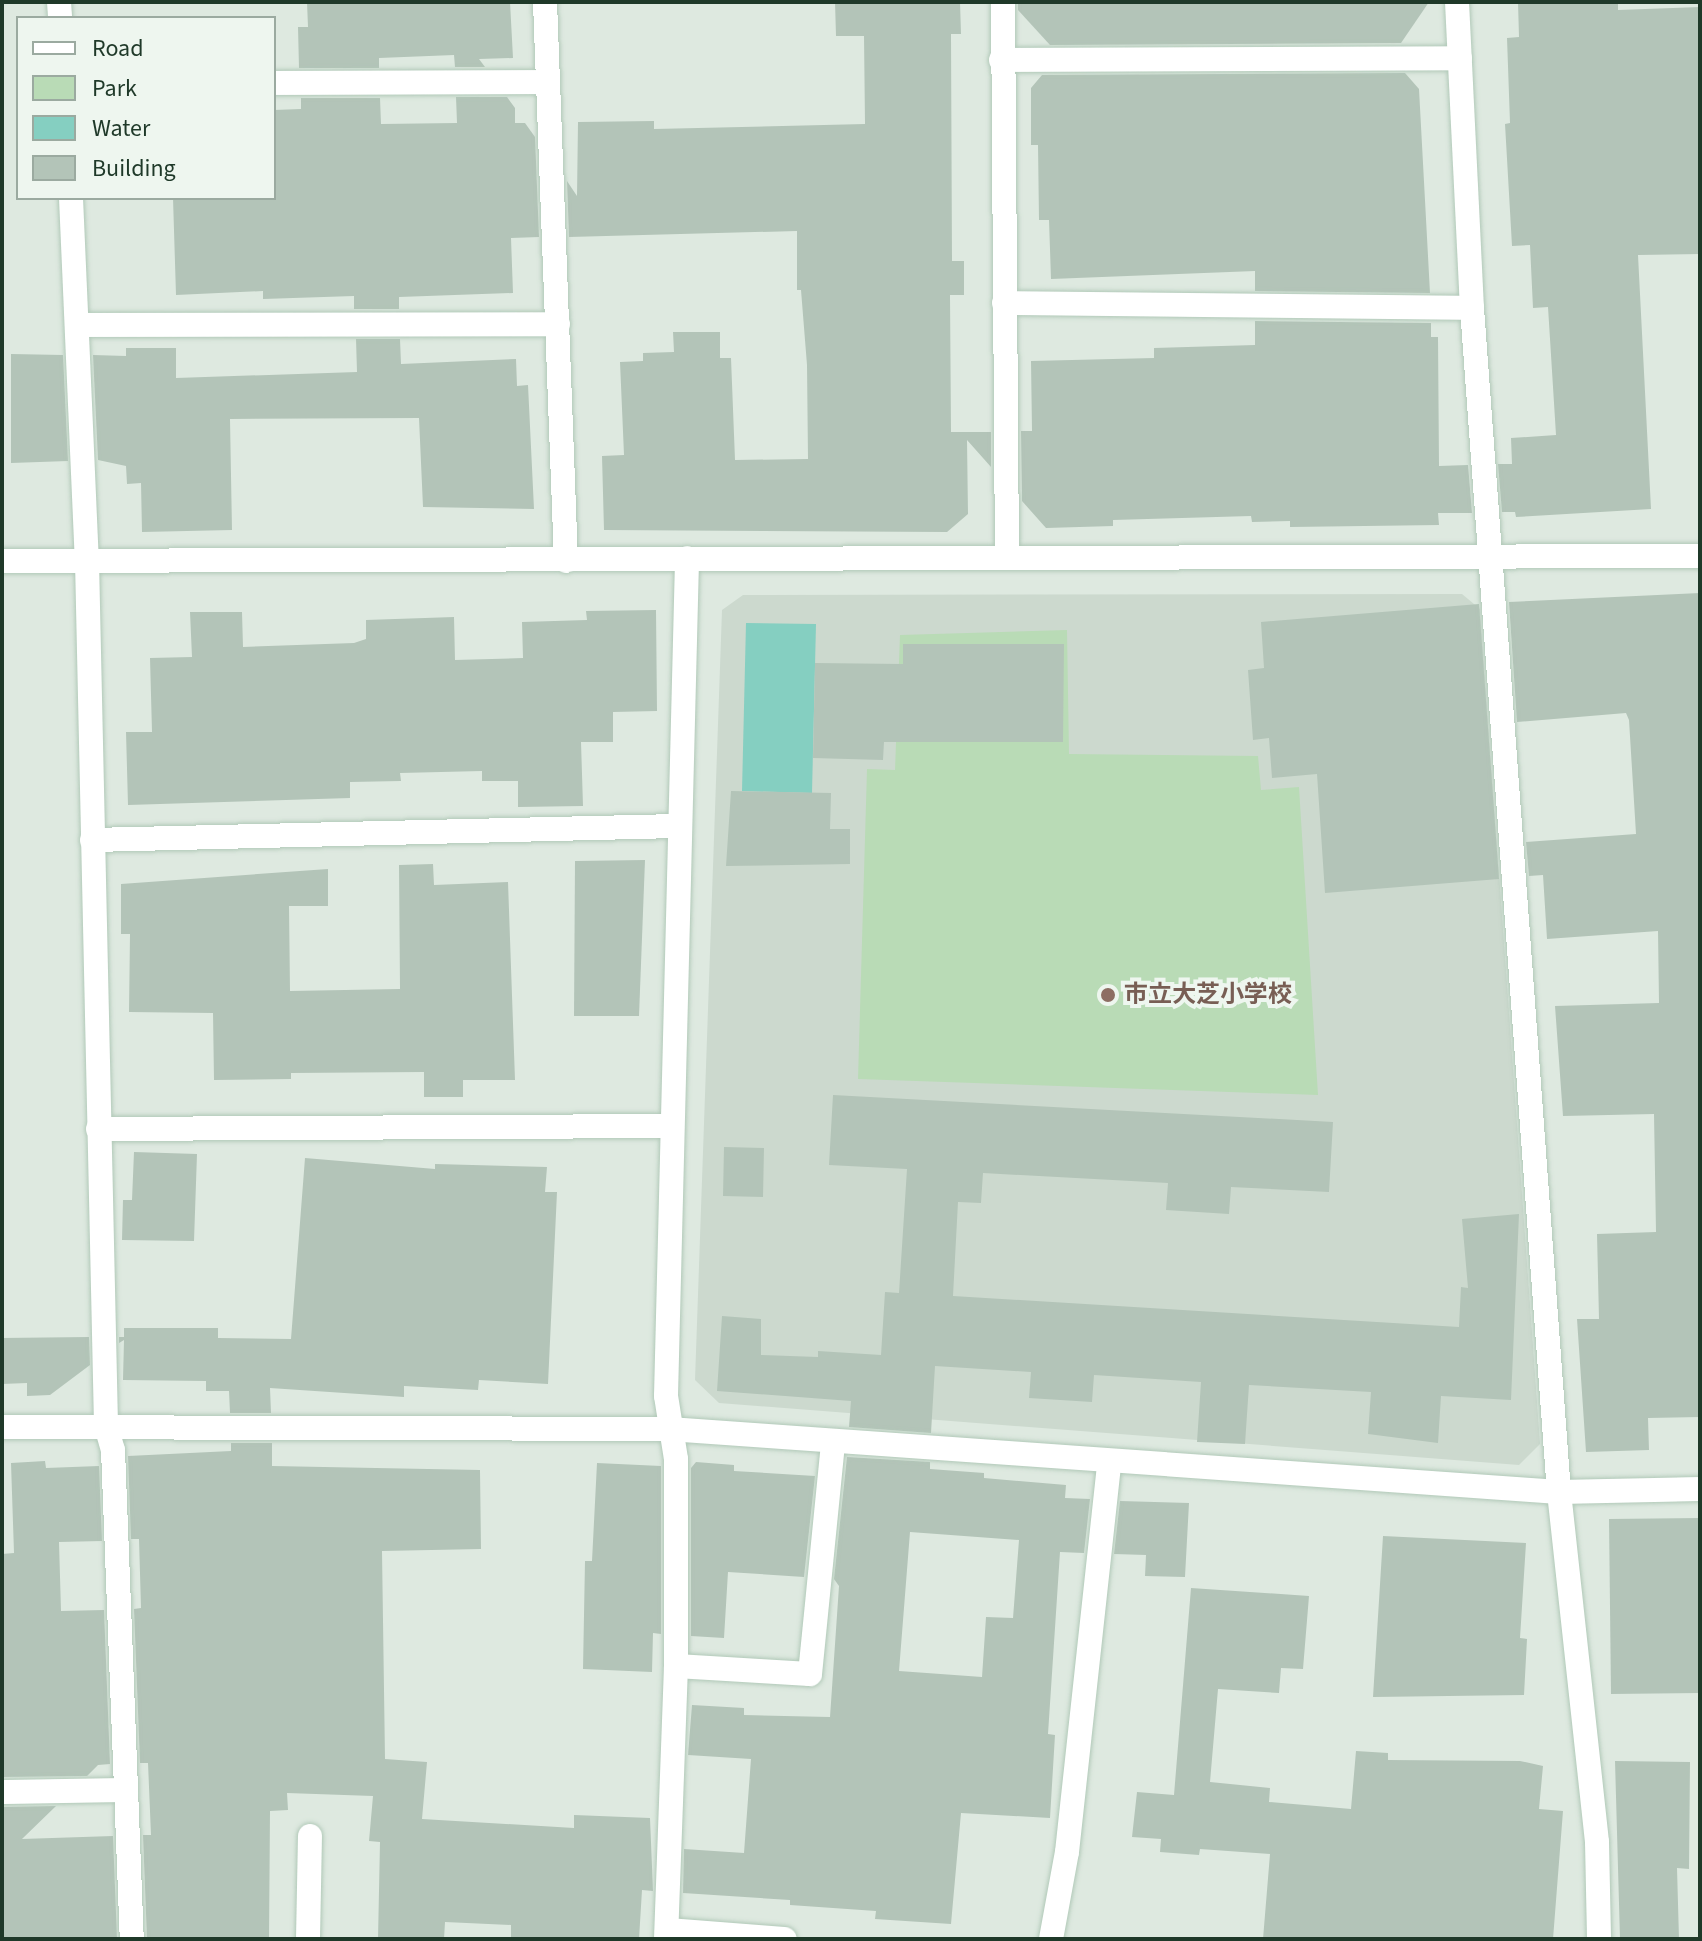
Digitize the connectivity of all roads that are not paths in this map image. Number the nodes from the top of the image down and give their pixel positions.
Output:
1 (545, 2) edge
2 (1003, 2) edge
3 (1457, 2) edge
4 (1460, 58) junction
5 (1001, 60) junction
6 (548, 82) junction
7 (276, 83) edge
8 (71, 200) edge
9 (1004, 303) junction
10 (1472, 308) junction
11 (558, 324) junction
12 (78, 325) junction
13 (1700, 556) edge
14 (1007, 557) junction
15 (1494, 557) junction
16 (687, 558) junction
17 (2, 561) edge
18 (87, 561) junction
19 (566, 561) junction
20 (679, 826) junction
21 (92, 840) junction
22 (671, 1126) junction
23 (98, 1129) junction
24 (106, 1426) junction
25 (2, 1427) edge
26 (669, 1429) junction
27 (833, 1442) junction
28 (1109, 1464) junction
29 (1700, 1489) edge
30 (1559, 1492) junction
31 (676, 1666) junction
32 (126, 1790) junction
33 (2, 1792) edge
34 (310, 1836) dead end
35 (666, 1935) edge
36 (132, 1939) edge
37 (308, 1939) edge
38 (785, 1939) edge
39 (1051, 1939) edge
40 (1599, 1939) edge

1 - 6 street
2 - 5 street
3 - 4 street
4 - 5 street
4 - 10 street
5 - 9 street
6 - 7 street
6 - 11 street
8 - 12 street
9 - 10 street
9 - 14 street
10 - 15 street
11 - 12 street
11 - 19 street
12 - 18 street
13 - 15 street
14 - 15 street
14 - 16 street
15 - 30 street
16 - 19 street
16 - 20 street
17 - 18 street
18 - 19 street
18 - 21 street
20 - 21 street
20 - 22 street
21 - 23 street
22 - 23 street
22 - 26 street
23 - 24 street
24 - 25 street
24 - 26 street
24 - 32 street
26 - 27 street
26 - 31 street
27 - 28 street
27 - 31 street
28 - 30 street
28 - 39 street
29 - 30 street
30 - 40 street
31 - 35 street
32 - 33 street
32 - 36 street
34 - 37 street
35 - 38 street

